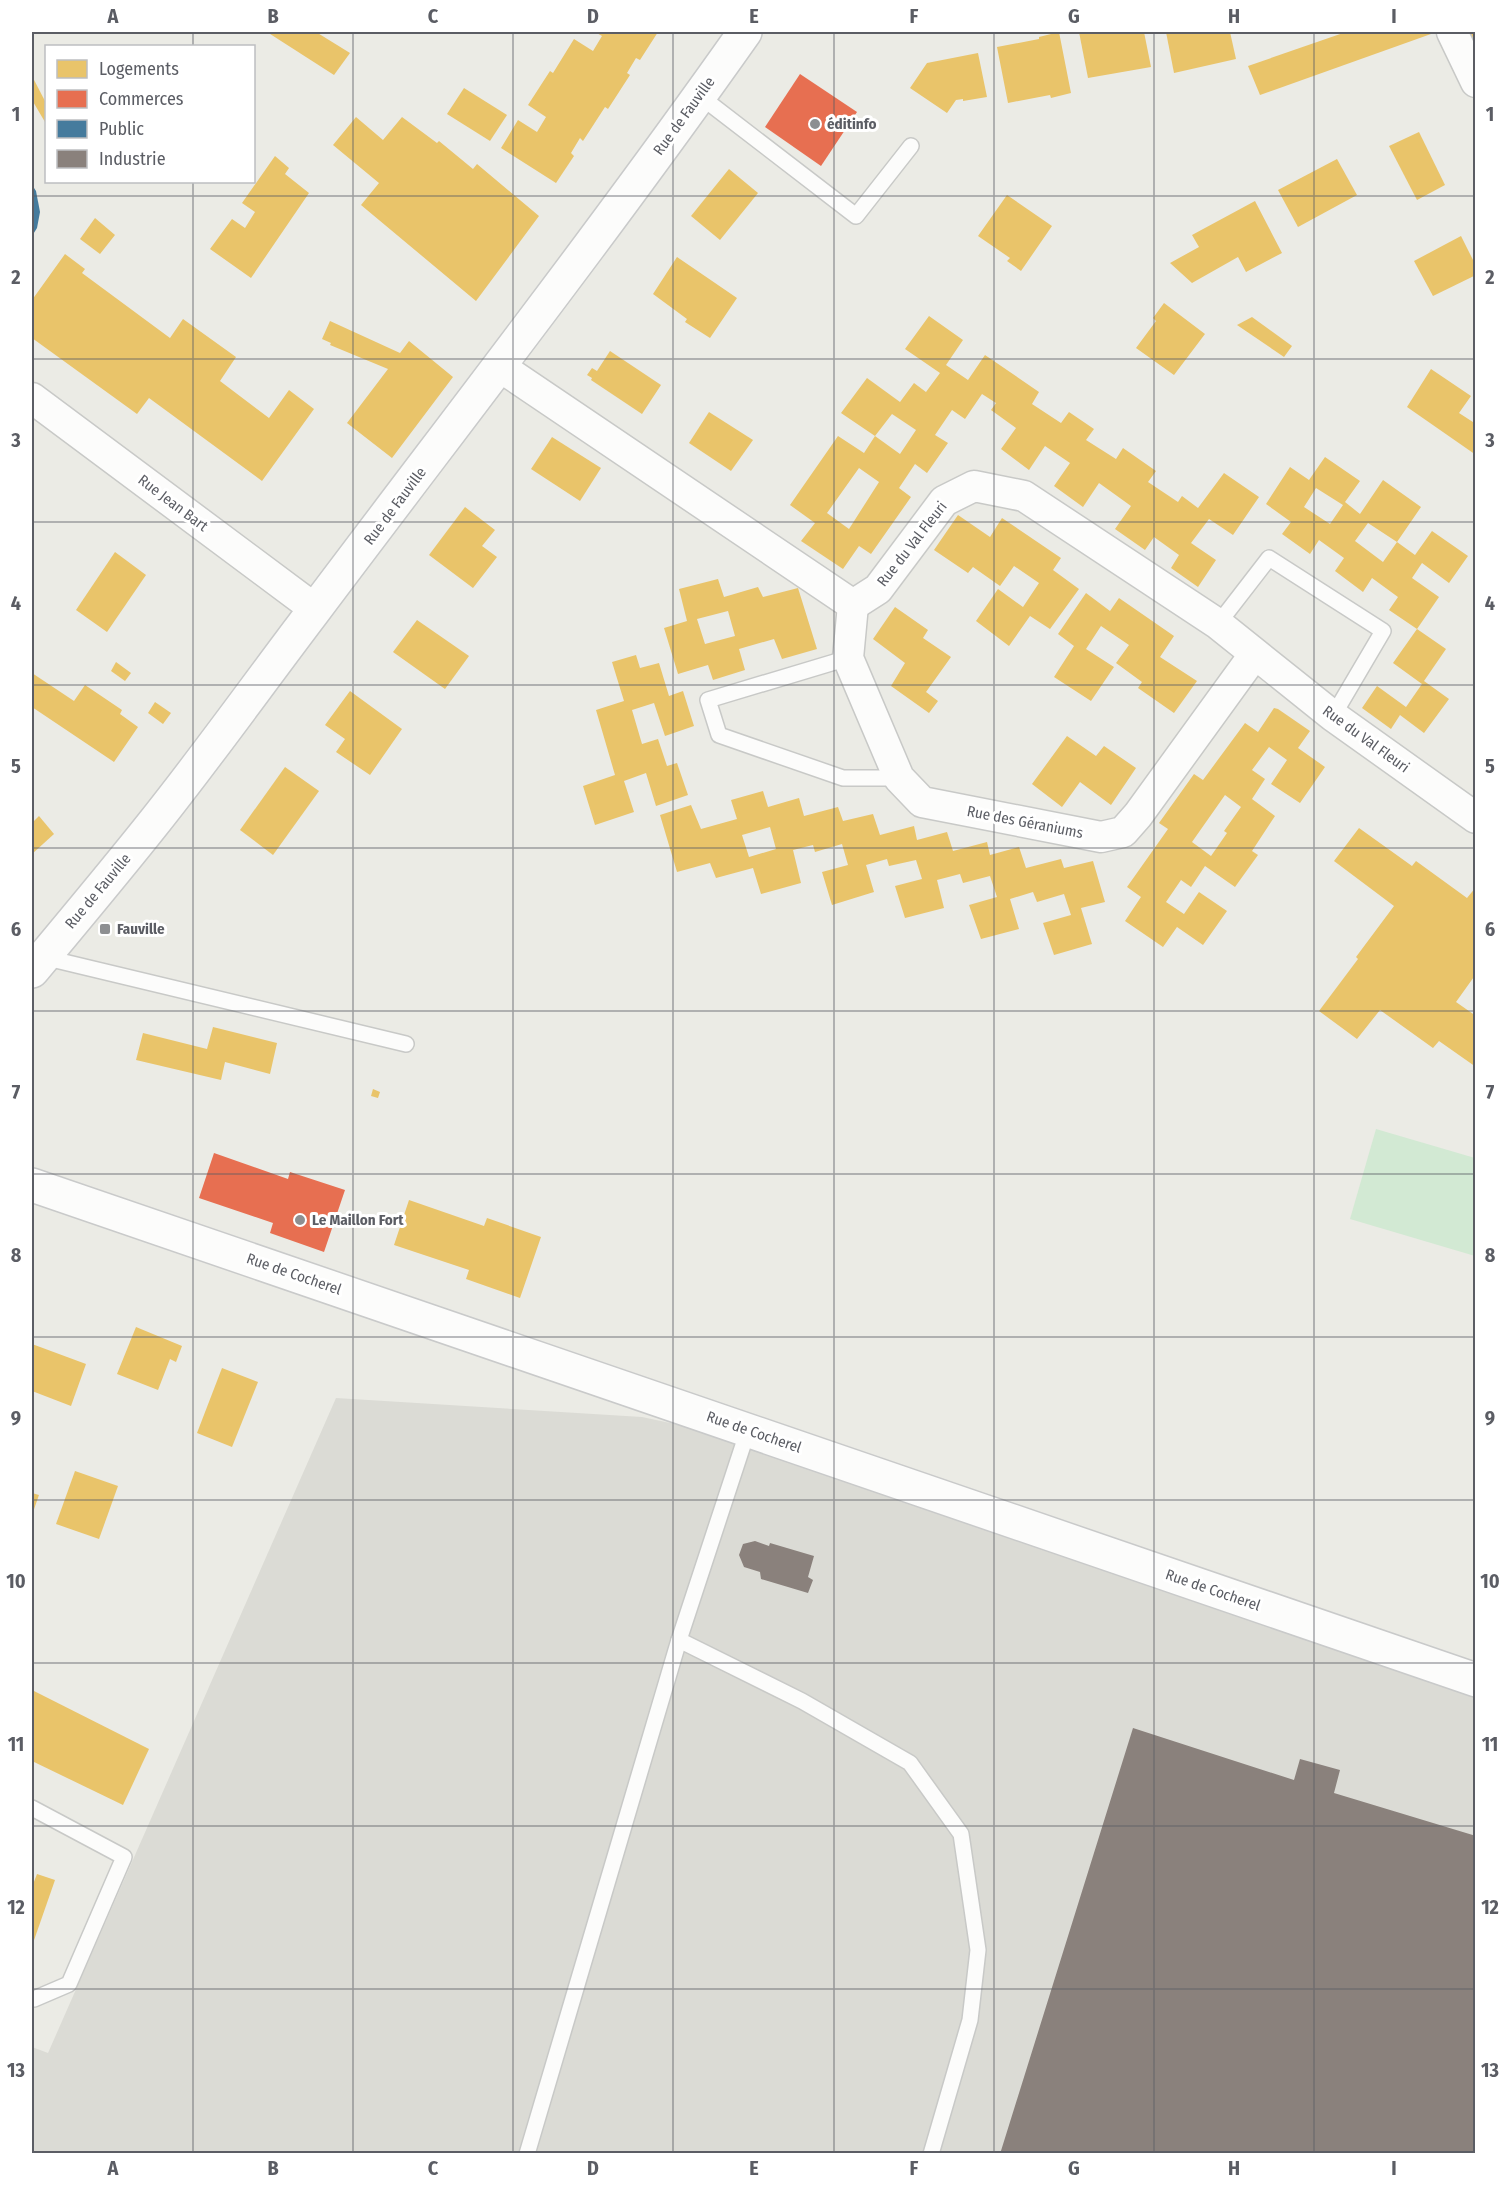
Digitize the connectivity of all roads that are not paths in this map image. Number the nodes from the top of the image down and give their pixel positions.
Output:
1 (745, 32) edge
2 (1452, 32) edge
3 (1476, 82) edge
4 (700, 96) junction
5 (911, 146) dead end
6 (499, 366) junction
7 (32, 398) edge
8 (853, 605) junction
9 (315, 609) junction
10 (1218, 624) junction
11 (1254, 655) junction
12 (848, 658) junction
13 (1333, 717) junction
14 (899, 778) junction
15 (1476, 819) edge
16 (37, 964) edge
17 (406, 1044) dead end
18 (32, 1185) edge
19 (748, 1430) junction
20 (679, 1640) junction
21 (1476, 1680) edge
22 (32, 1808) edge
23 (33, 1998) edge
24 (527, 2154) edge
25 (931, 2154) edge

1 - 4 street, Rue de Fauville
2 - 3 street
4 - 5 lane
4 - 6 street, Rue de Fauville
6 - 8 street
6 - 9 street, Rue de Fauville
7 - 9 street, Rue Jean Bart
8 - 10 street, Rue du Val Fleuri
8 - 12 street, Rue des Géraniums
9 - 16 street, Rue de Fauville
10 - 11 street, Rue du Val Fleuri
10 - 13 lane
11 - 13 street, Rue du Val Fleuri
11 - 14 street, Rue des Géraniums
12 - 14 street, Rue des Géraniums
12 - 14 lane
13 - 15 street, Rue du Val Fleuri
16 - 17 lane
18 - 19 street, Rue de Cocherel
19 - 20 lane
19 - 21 street, Rue de Cocherel
20 - 24 lane
20 - 25 lane
22 - 23 lane

